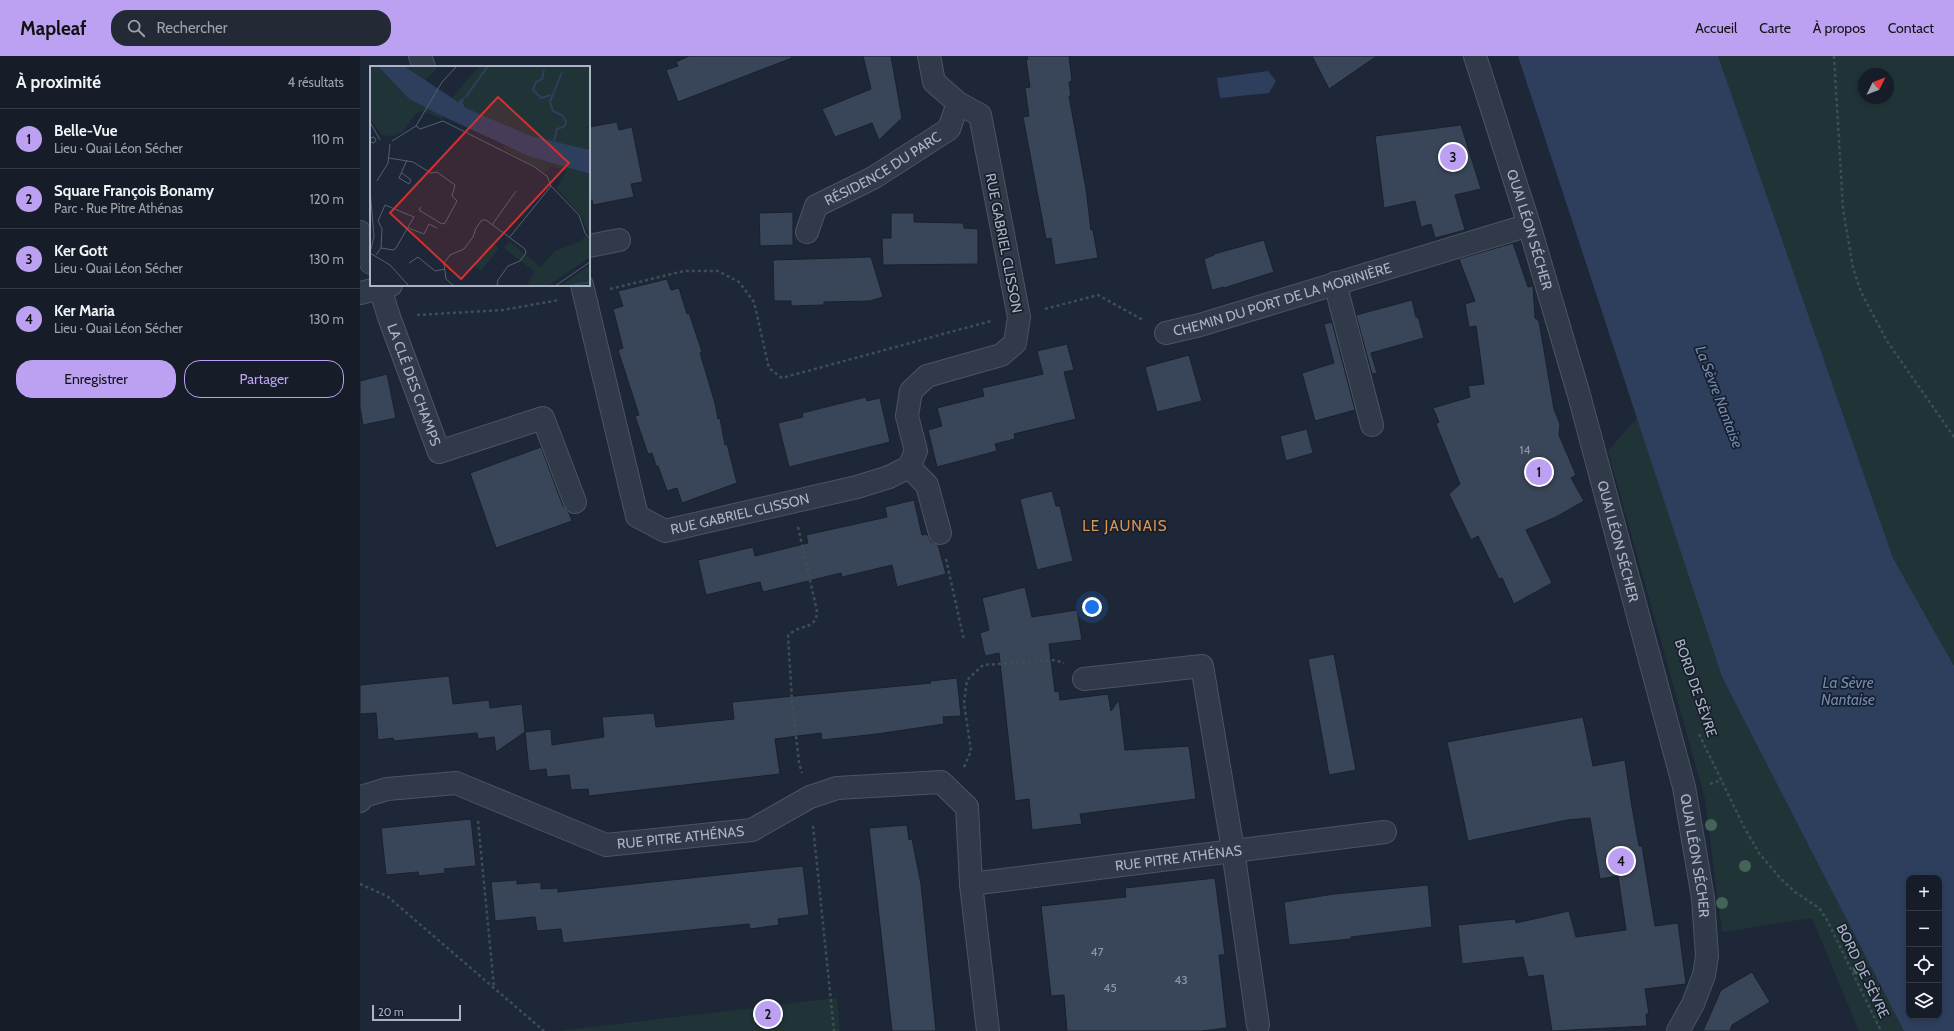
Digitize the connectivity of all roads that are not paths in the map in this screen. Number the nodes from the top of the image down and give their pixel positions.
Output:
1 (420, 56) edge
2 (929, 56) edge
3 (1475, 56) edge
4 (424, 66) edge
5 (958, 103) junction
6 (1529, 225) junction
7 (360, 232) edge
8 (806, 232) dead end
9 (619, 240) dead end
10 (590, 246) edge
11 (370, 261) edge
12 (1335, 283) junction
13 (377, 288) edge
14 (583, 291) edge
15 (1166, 333) road end
16 (1372, 425) dead end
17 (910, 467) junction
18 (575, 502) dead end
19 (940, 533) road end
20 (1084, 679) road end
21 (360, 801) edge
22 (1384, 832) dead end
23 (1233, 850) junction
24 (971, 884) junction
25 (1258, 1025) dead end
26 (988, 1031) edge
27 (1678, 1031) edge

1 - 4 street
2 - 5 street
3 - 6 street, QUAI LÉON SÉCHER
5 - 8 street, RÉSIDENCE DU PARC
5 - 17 street, RUE GABRIEL CLISSON
6 - 12 street, CHEMIN DU PORT DE LA MORINIÈRE
6 - 27 street, QUAI LÉON SÉCHER
7 - 11 street
9 - 10 street
12 - 15 street, CHEMIN DU PORT DE LA MORINIÈRE
12 - 16 street
13 - 18 street, LA CLÉ DES CHAMPS
14 - 17 street, RUE GABRIEL CLISSON
17 - 19 street
20 - 23 street
21 - 24 street, RUE PITRE ATHÉNAS
22 - 23 street, RUE PITRE ATHÉNAS
23 - 24 street, RUE PITRE ATHÉNAS
23 - 25 street
24 - 26 street, RUE PITRE ATHÉNAS

